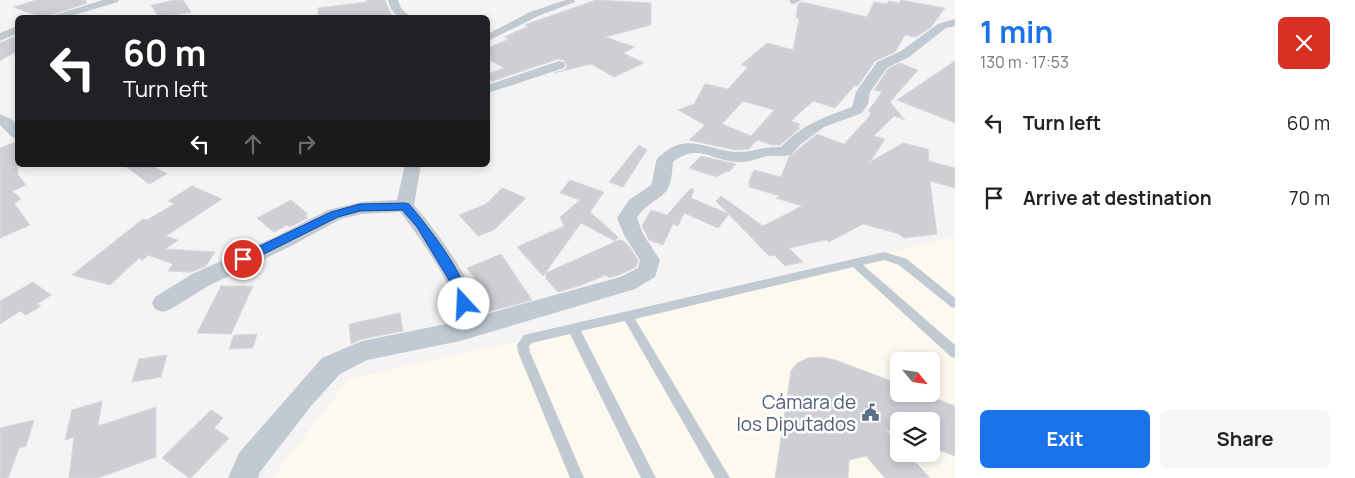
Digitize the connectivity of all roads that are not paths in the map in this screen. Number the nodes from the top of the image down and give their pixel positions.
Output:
1 (114, 0) edge
2 (394, 0) edge
3 (542, 0) edge
4 (570, 2) dead end
5 (408, 6) dead end
6 (512, 13) dead end
7 (61, 15) edge
8 (403, 15) edge
9 (416, 15) edge
10 (955, 22) edge
11 (15, 30) edge
12 (0, 37) edge
13 (490, 37) edge
14 (559, 65) dead end
15 (490, 88) edge
16 (0, 119) edge
17 (15, 131) edge
18 (413, 167) edge
19 (405, 206) junction
20 (855, 263) junction
21 (163, 303) dead end
22 (955, 304) edge
23 (627, 315) junction
24 (573, 328) junction
25 (460, 330) junction
26 (955, 353) edge
27 (243, 478) edge
28 (577, 478) edge
29 (649, 478) edge
30 (723, 478) edge

1 - 7 street
2 - 8 street
3 - 6 street
4 - 13 street
5 - 9 street
10 - 25 street
11 - 12 street
14 - 15 street
16 - 17 street
18 - 19 street
19 - 21 street
19 - 25 street
20 - 22 lane
20 - 23 lane
20 - 26 lane
23 - 24 lane
23 - 30 lane
24 - 28 lane
24 - 29 lane
25 - 27 street

